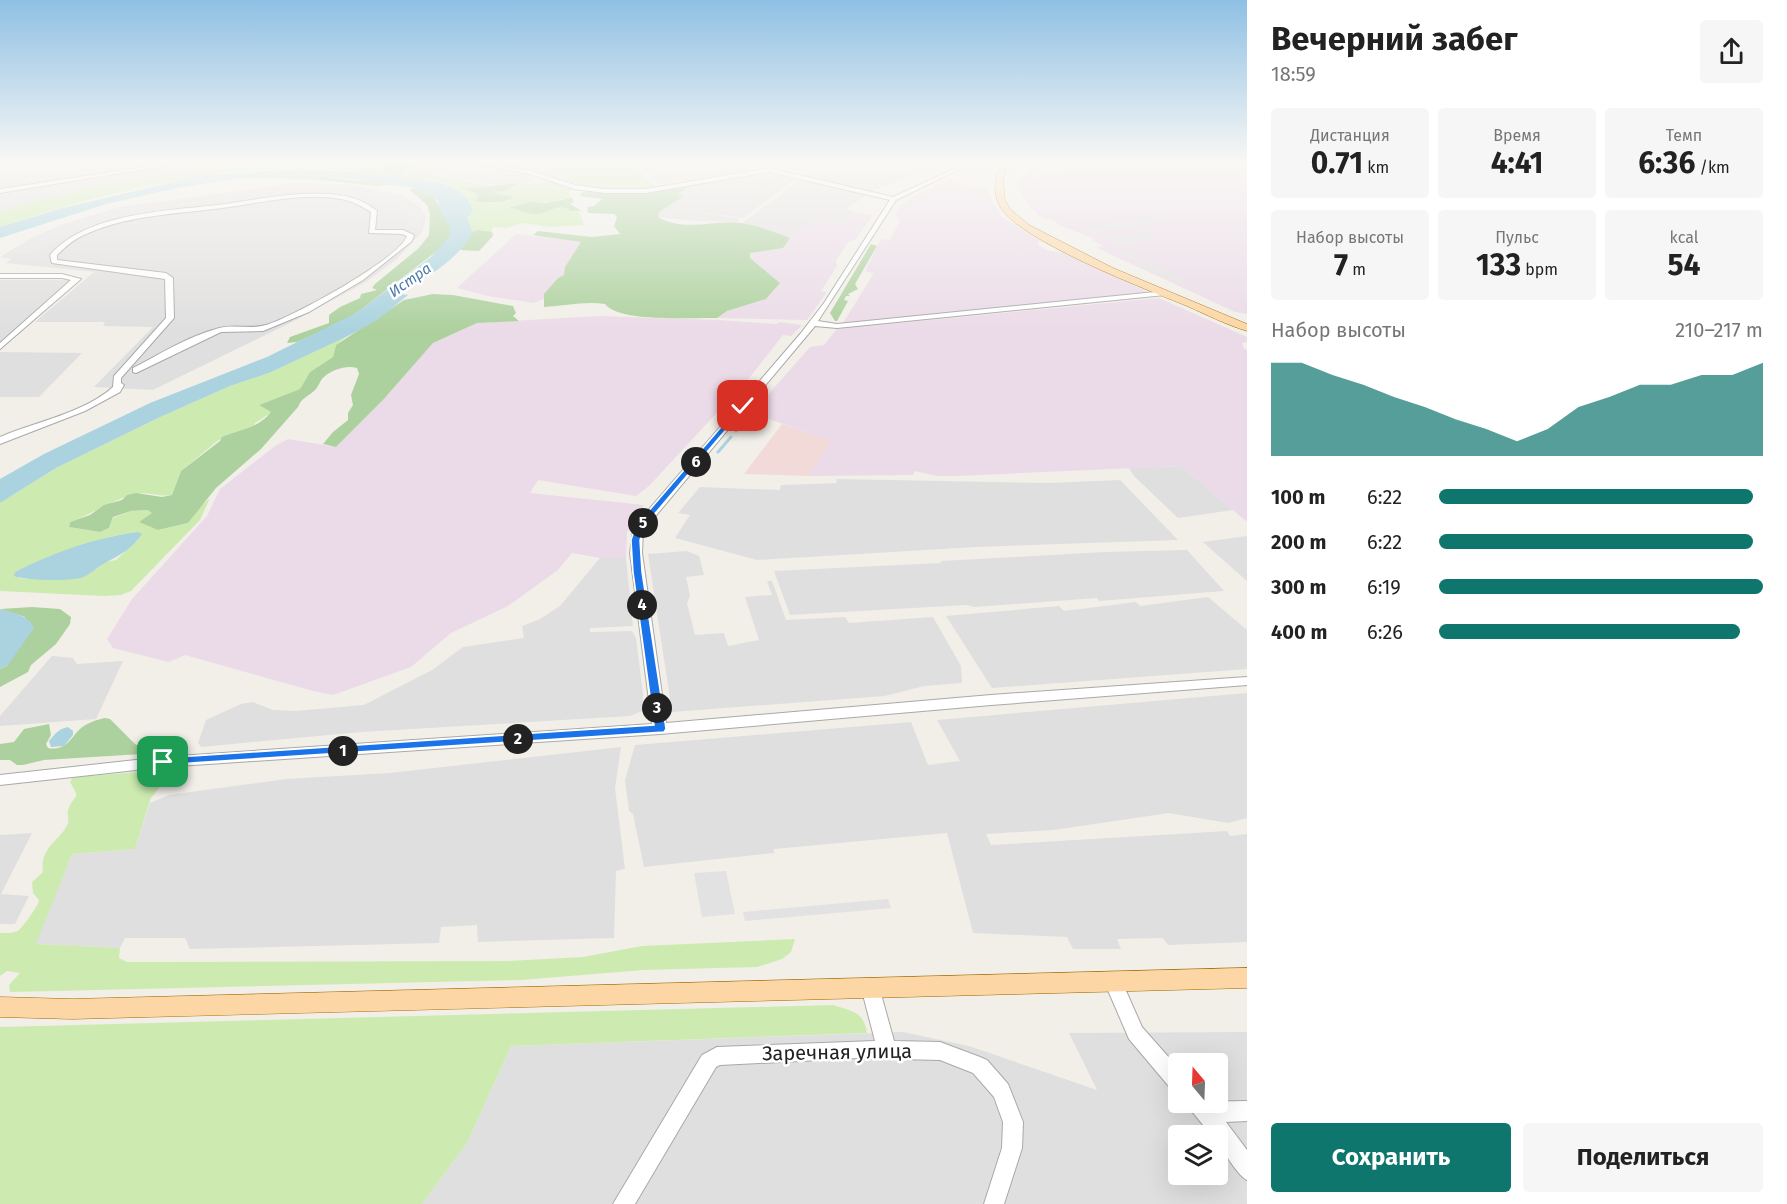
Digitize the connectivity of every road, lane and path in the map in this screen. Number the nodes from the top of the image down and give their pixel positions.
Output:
1 (129, 219) edge
2 (373, 219) edge
3 (881, 219) edge
4 (1016, 219) edge
5 (1024, 219) edge
6 (0, 276) edge
7 (1165, 293) junction
8 (812, 323) junction
9 (1247, 326) edge
10 (0, 348) edge
11 (126, 367) junction
12 (136, 370) junction
13 (117, 390) junction
14 (0, 441) edge
15 (1247, 681) edge
16 (660, 729) junction
17 (0, 780) edge
18 (1247, 978) edge
19 (1113, 981) junction
20 (870, 987) junction
21 (0, 1007) edge
22 (887, 1049) junction
23 (1168, 1070) edge
24 (1228, 1110) edge
25 (1247, 1111) edge
26 (1206, 1113) edge
27 (1247, 1170) edge
28 (623, 1204) edge
29 (994, 1204) edge

1 - 11 street
2 - 12 street
3 - 8 street
4 - 7 main road
5 - 9 main road
6 - 10 street
7 - 8 street
7 - 9 main road
8 - 16 street
11 - 12 street
11 - 13 street
12 - 13 street
13 - 14 street
15 - 16 street
16 - 17 street
18 - 19 main road
19 - 20 main road
19 - 23 street
20 - 21 main road
20 - 22 street
22 - 28 street, Заречная улица
22 - 29 street, Заречная улица
24 - 25 street
26 - 27 street

